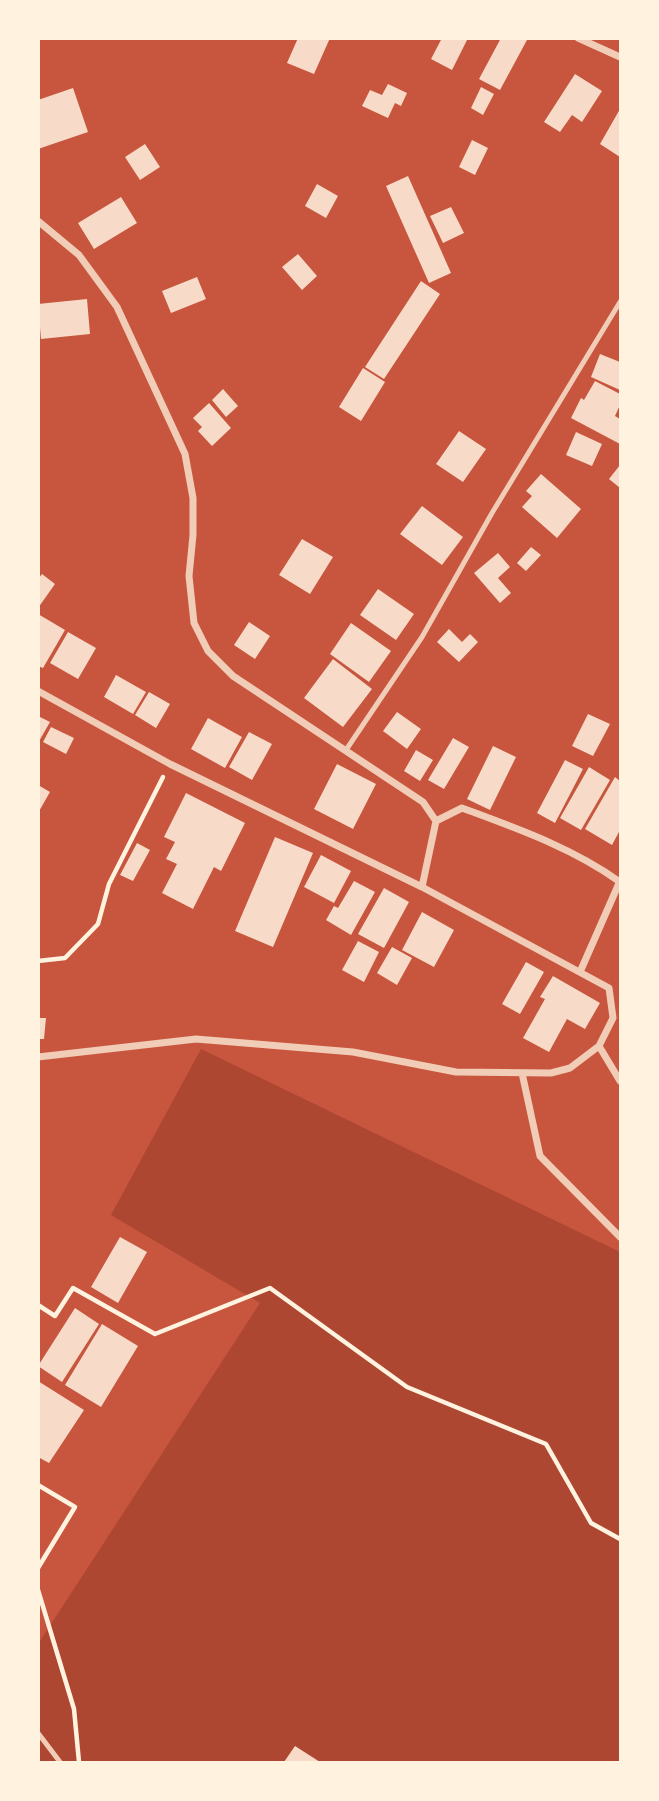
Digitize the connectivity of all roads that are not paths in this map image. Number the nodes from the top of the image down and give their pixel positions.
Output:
1 (578, 38) edge
2 (621, 57) edge
3 (38, 221) edge
4 (621, 302) edge
5 (38, 691) edge
6 (346, 750) junction
7 (436, 821) junction
8 (620, 881) edge
9 (422, 887) junction
10 (580, 972) junction
11 (599, 1046) junction
12 (38, 1057) edge
13 (522, 1073) junction
14 (621, 1081) edge
15 (621, 1237) edge
16 (38, 1733) edge
17 (60, 1762) edge

1 - 2 street
3 - 6 street
4 - 6 lane
5 - 9 street
6 - 7 street
7 - 8 street
7 - 9 street
8 - 10 street
9 - 10 street
10 - 11 street
11 - 13 street
11 - 14 street
12 - 13 street
13 - 15 street
16 - 17 lane

